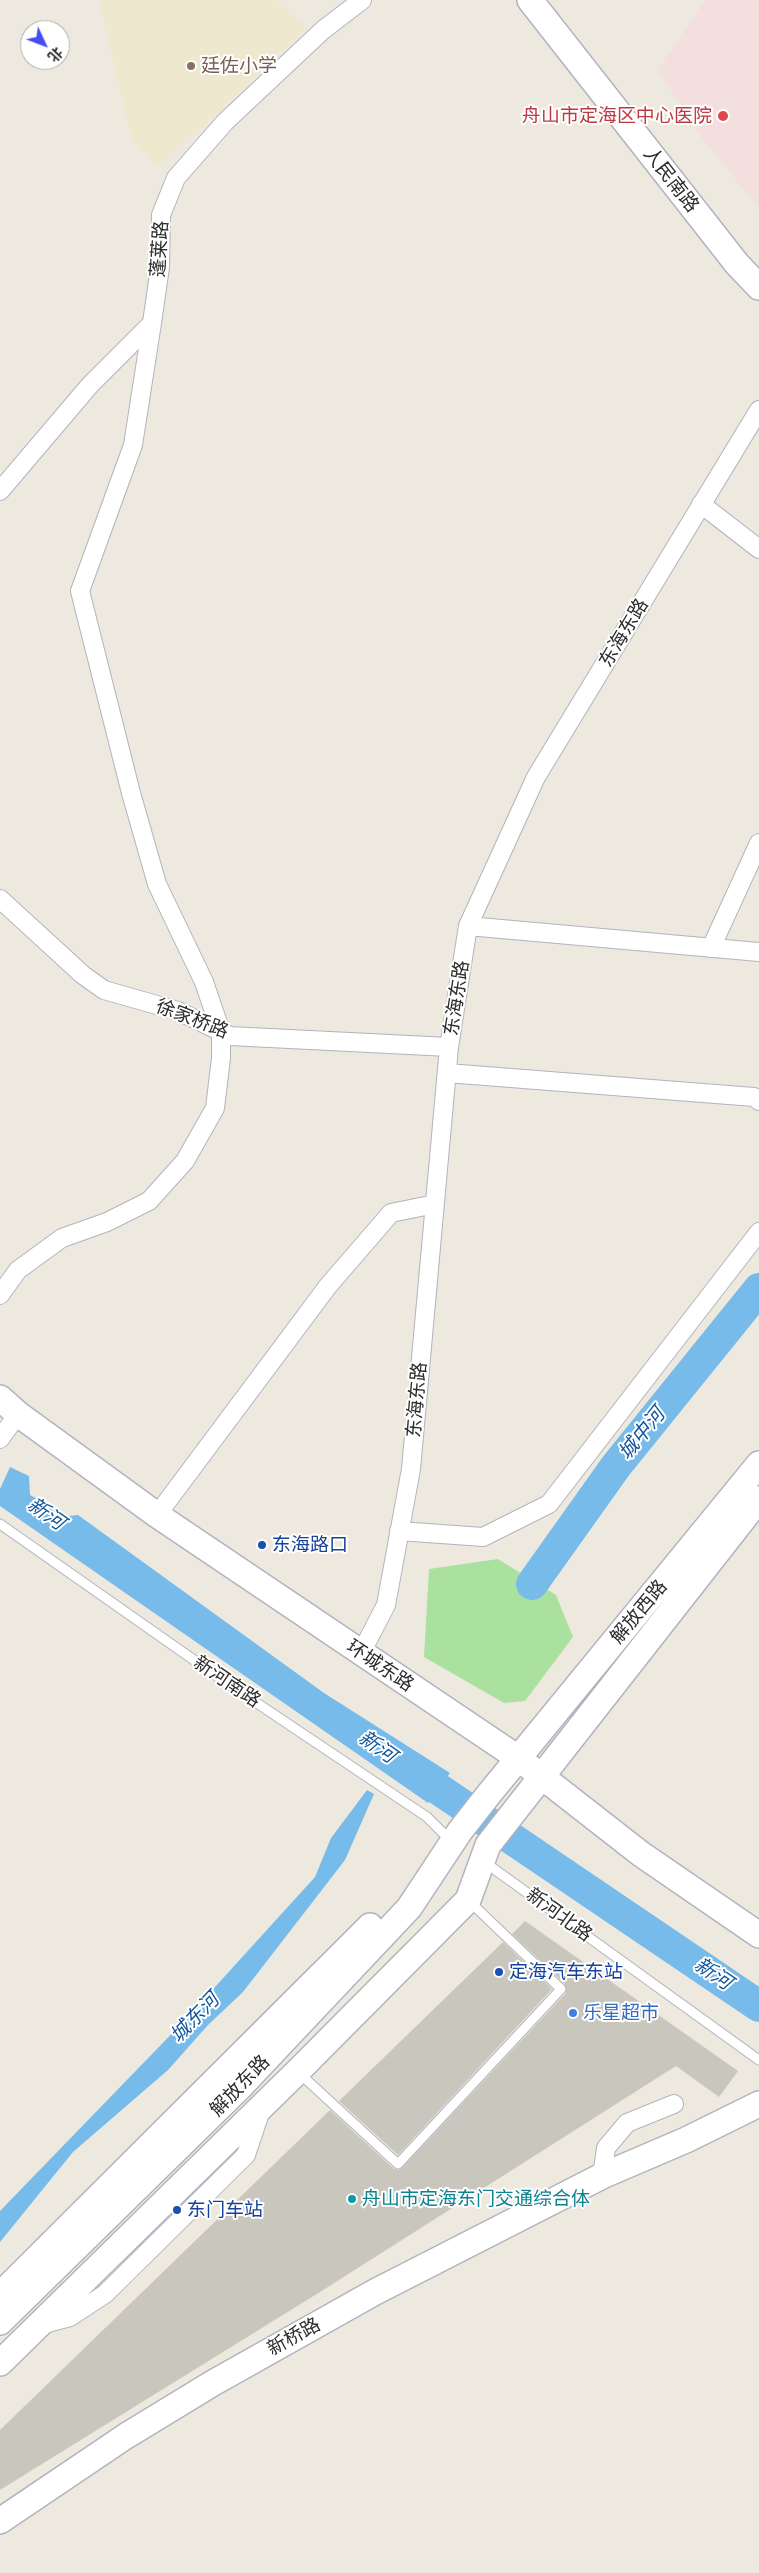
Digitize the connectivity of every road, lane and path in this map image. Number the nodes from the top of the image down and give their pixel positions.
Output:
1 (362, 0) edge
2 (530, 0) edge
3 (759, 287) edge
4 (152, 323) junction
5 (759, 410) edge
6 (0, 491) edge
7 (701, 504) junction
8 (759, 549) edge
9 (759, 844) edge
10 (0, 899) edge
11 (468, 926) junction
12 (710, 948) junction
13 (759, 952) edge
14 (221, 1032) junction
15 (449, 1047) junction
16 (447, 1073) junction
17 (759, 1101) edge
18 (435, 1204) junction
19 (759, 1232) edge
20 (0, 1295) edge
21 (9, 1406) edge
22 (0, 1439) edge
23 (759, 1464) edge
24 (759, 1499) edge
25 (157, 1515) junction
26 (0, 1524) edge
27 (399, 1532) junction
28 (361, 1652) junction
29 (518, 1758) junction
30 (541, 1775) junction
31 (457, 1837) junction
32 (484, 1852) junction
33 (468, 1900) junction
34 (759, 1935) edge
35 (759, 2060) edge
36 (297, 2072) junction
37 (242, 2085) junction
38 (263, 2104) junction
39 (674, 2104) dead end
40 (759, 2104) edge
41 (602, 2176) junction
42 (0, 2294) edge
43 (0, 2322) edge
44 (0, 2362) edge
45 (0, 2521) edge

1 - 4 street, 蓬莱路
2 - 3 street, 人民南路
4 - 6 street
4 - 14 street, 蓬莱路
5 - 7 street, 东海东路
7 - 8 street
7 - 11 street, 东海东路
9 - 12 street
10 - 14 street, 徐家桥路
11 - 12 street
11 - 15 street, 东海东路
12 - 13 street
14 - 15 street, 徐家桥路
14 - 20 street, 蓬莱路
15 - 16 street, 东海东路
16 - 17 street
16 - 18 street, 东海东路
18 - 25 street
18 - 27 street, 东海东路
19 - 27 street
21 - 22 street
21 - 25 street, 环城东路
23 - 29 street, 解放西路
24 - 30 street
25 - 28 street, 环城东路
26 - 31 lane, 新河南路
27 - 28 street, 东海东路
28 - 29 street, 环城东路
29 - 30 street, 环城东路
29 - 31 street, 解放西路
30 - 32 street
30 - 34 street, 环城东路
31 - 37 street, 解放东路
31 - 42 street
32 - 33 street
32 - 35 lane, 新河北路
33 - 36 street
33 - 36 lane
36 - 38 street
37 - 38 street
37 - 43 street, 解放东路
38 - 44 street
39 - 41 street
40 - 41 street, 新桥路
41 - 45 street, 新桥路

